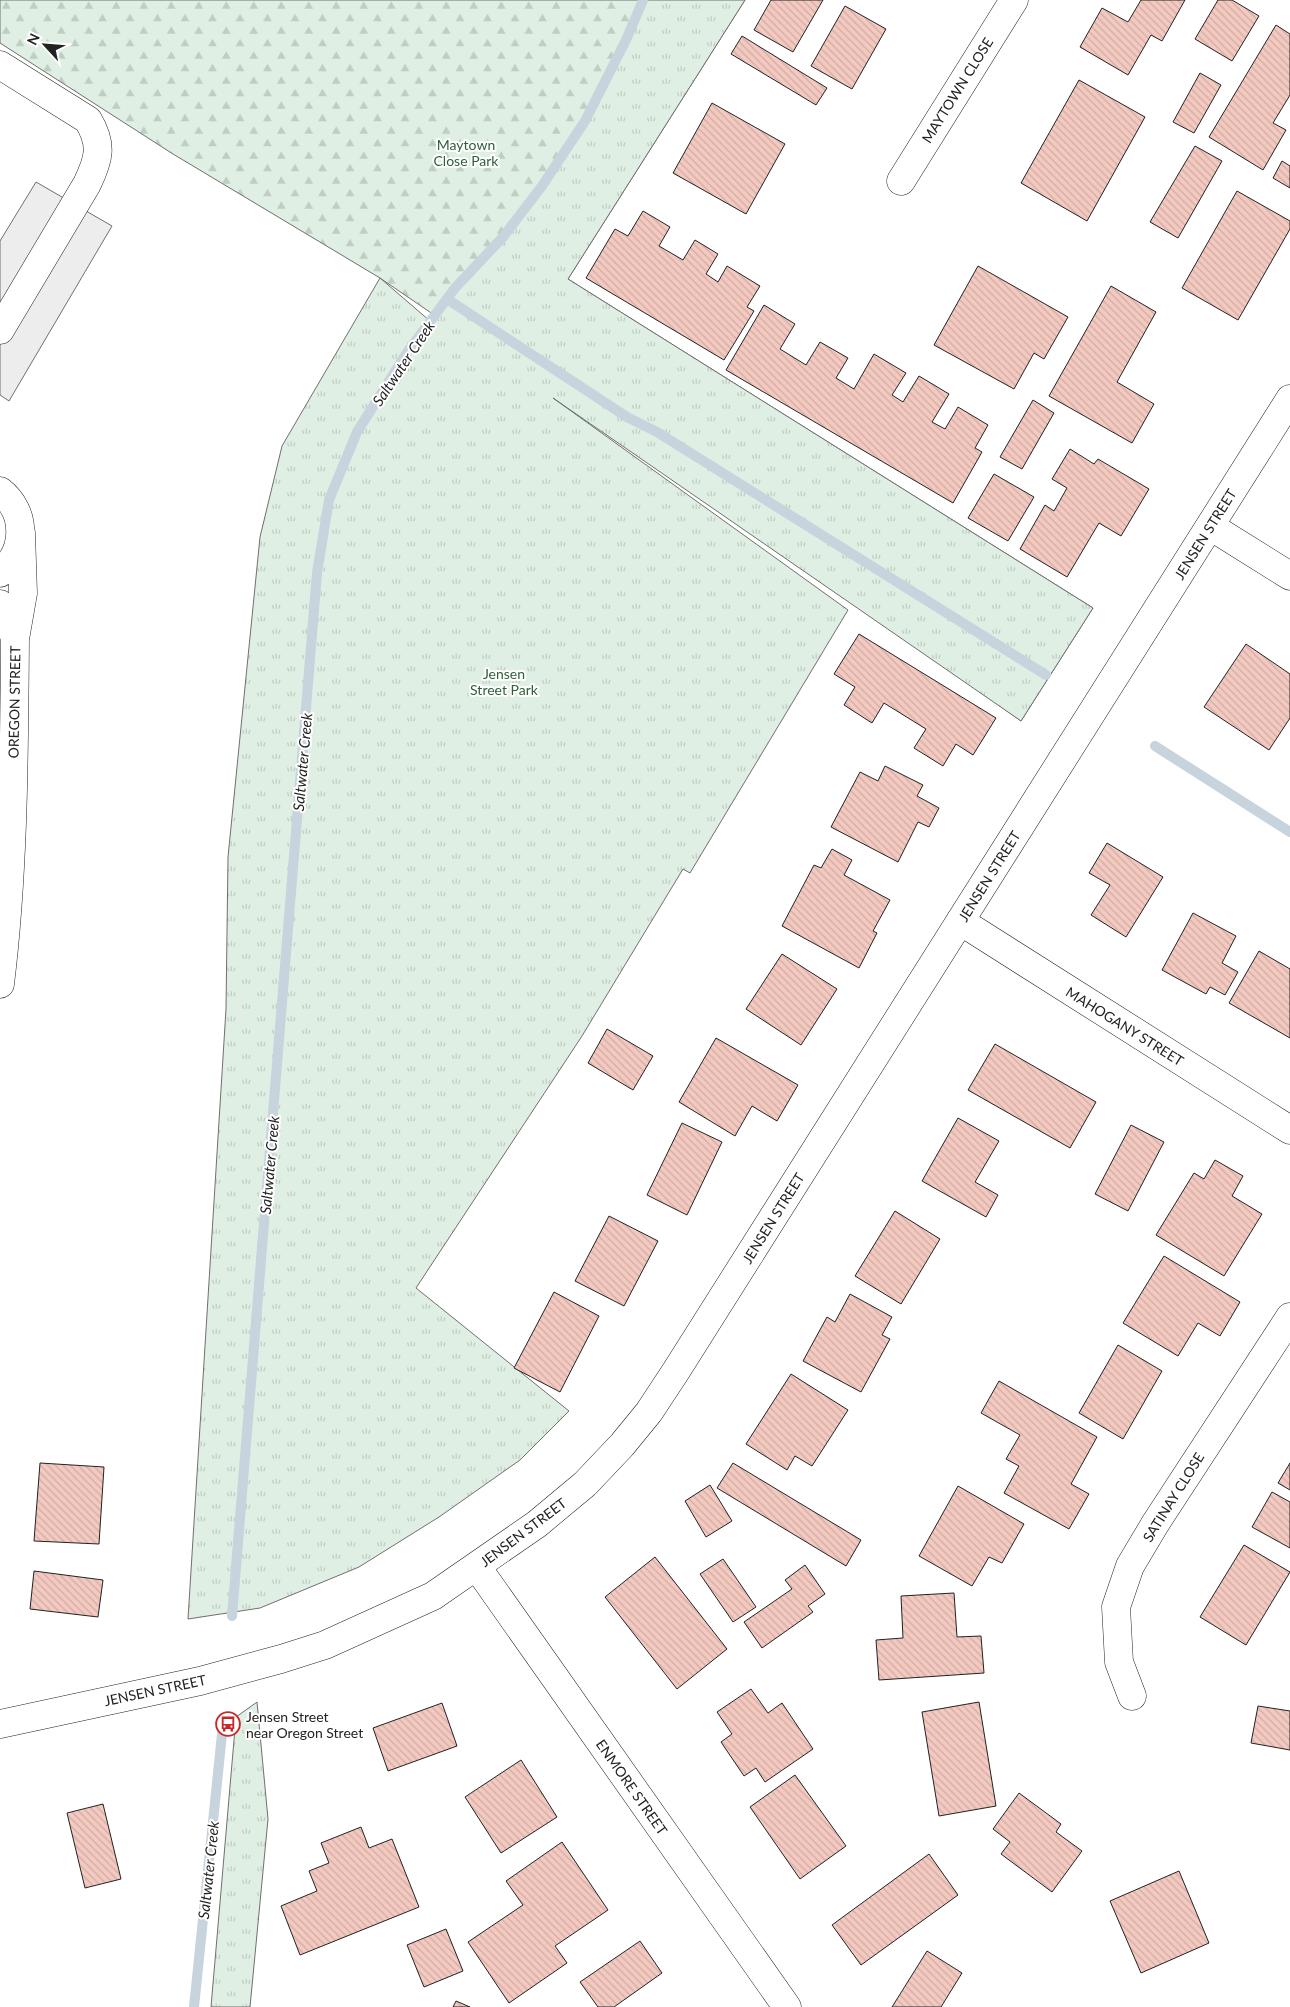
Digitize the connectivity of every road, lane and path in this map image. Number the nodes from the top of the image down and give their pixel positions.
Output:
1 (1014, 0) edge
2 (0, 64) edge
3 (900, 181) dead end
4 (0, 330) edge
5 (1290, 399) edge
6 (0, 491) edge
7 (1210, 526) junction
8 (21, 533) junction
9 (0, 573) edge
10 (1290, 576) edge
11 (0, 604) edge
12 (16, 639) junction
13 (960, 921) junction
14 (0, 984) edge
15 (1290, 1130) edge
16 (1290, 1316) edge
17 (477, 1566) junction
18 (1132, 1696) dead end
19 (0, 1724) edge
20 (787, 2007) edge

1 - 3 street, MAYTOWN CLOSE
2 - 4 street
5 - 7 street, JENSEN STREET
6 - 8 street
7 - 10 street
7 - 13 street, JENSEN STREET
8 - 9 street
8 - 12 street
11 - 12 street, OREGON STREET
12 - 14 street, OREGON STREET
13 - 15 street, MAHOGANY STREET
13 - 17 street, JENSEN STREET
16 - 18 street, SATINAY CLOSE
17 - 19 street, JENSEN STREET
17 - 20 street, ENMORE STREET

